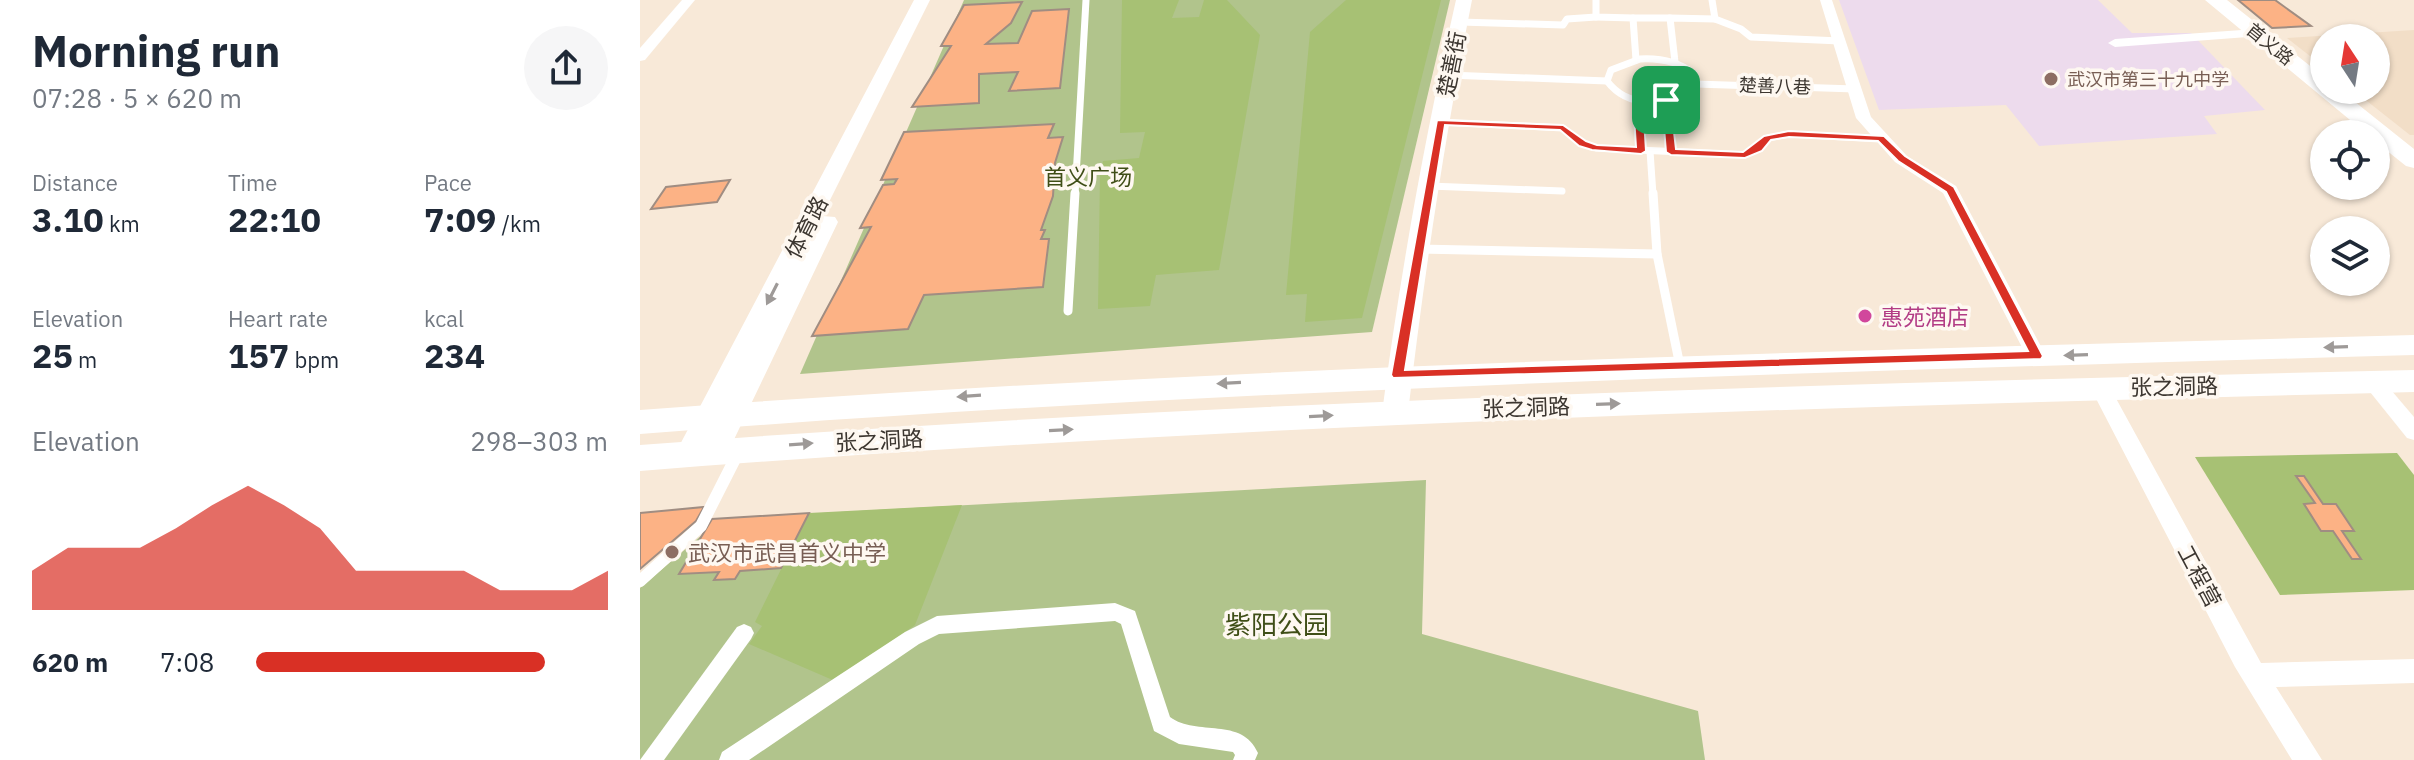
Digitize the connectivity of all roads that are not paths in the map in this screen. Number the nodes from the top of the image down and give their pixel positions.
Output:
1 (689, 0) edge
2 (922, 0) edge
3 (933, 0) edge
4 (1086, 0) edge
5 (1596, 0) edge
6 (1712, 0) edge
7 (1826, 0) edge
8 (2215, 0) edge
9 (1462, 11) edge
10 (1596, 17) junction
11 (1633, 18) junction
12 (1670, 18) junction
13 (1715, 19) junction
14 (2256, 33) junction
15 (1840, 41) junction
16 (2115, 43) dead end
17 (640, 57) edge
18 (1636, 60) junction
19 (1675, 62) junction
20 (1448, 75) junction
21 (2310, 77) edge
22 (1607, 81) junction
23 (1695, 84) junction
24 (1855, 89) junction
25 (1638, 100) junction
26 (1666, 100) junction
27 (2344, 104) edge
28 (1440, 122) junction
29 (1880, 139) junction
30 (1646, 151) junction
31 (1671, 152) junction
32 (2414, 161) edge
33 (1429, 186) junction
34 (1562, 191) dead end
35 (1419, 249) junction
36 (1657, 254) junction
37 (1068, 311) dead end
38 (2414, 345) edge
39 (2036, 356) junction
40 (1680, 366) junction
41 (1398, 375) junction
42 (2414, 381) edge
43 (2373, 382) junction
44 (2100, 387) junction
45 (1395, 413) junction
46 (721, 415) junction
47 (640, 422) edge
48 (2414, 432) edge
49 (714, 452) junction
50 (640, 458) edge
51 (640, 581) edge
52 (744, 633) dead end
53 (2414, 671) edge
54 (2254, 675) junction
55 (651, 760) edge
56 (730, 760) edge
57 (1244, 760) edge
58 (2308, 760) edge

1 - 17 street
2 -> 46 street, 体育路
3 - 46 street
4 - 37 lane
5 - 10 lane
6 - 13 lane
7 - 15 street
8 - 14 main road, 首义路
9 - 10 lane
9 - 20 street, 楚善街
10 - 11 lane
11 - 12 lane
11 - 18 lane
12 - 13 lane
12 - 19 lane
13 - 15 lane
14 - 16 street
14 - 21 main road, 首义路
15 - 24 street
18 - 19 lane
18 - 22 lane
19 - 23 lane
20 - 22 lane
20 - 28 street, 楚善街
22 - 25 lane
23 - 24 lane, 楚善八巷
23 - 26 lane
24 - 29 street
25 - 26 lane
25 - 30 lane
26 - 31 lane
27 - 32 main road, 首义路
28 - 30 lane
28 - 33 street, 楚善街
29 - 31 lane
29 - 39 street
30 - 31 lane
30 - 36 lane
33 - 34 lane
33 - 35 street, 楚善街
35 - 36 lane
35 - 41 street, 楚善街
36 - 40 lane
38 -> 39 main road, 张之洞路
39 - 40 main road, 张之洞路
40 - 41 main road, 张之洞路
41 - 45 street, 楚善街
41 -> 46 main road, 张之洞路
42 - 43 main road, 张之洞路
43 - 44 main road, 张之洞路
43 - 48 street
45 -> 44 main road, 张之洞路
44 - 54 street, 工程营
49 -> 45 main road, 张之洞路
46 - 47 main road, 张之洞路
46 - 49 street, 体育路
49 - 50 main road, 张之洞路
49 - 51 lane
52 - 55 street
53 - 54 street
54 - 58 street, 工程营
56 - 57 street

